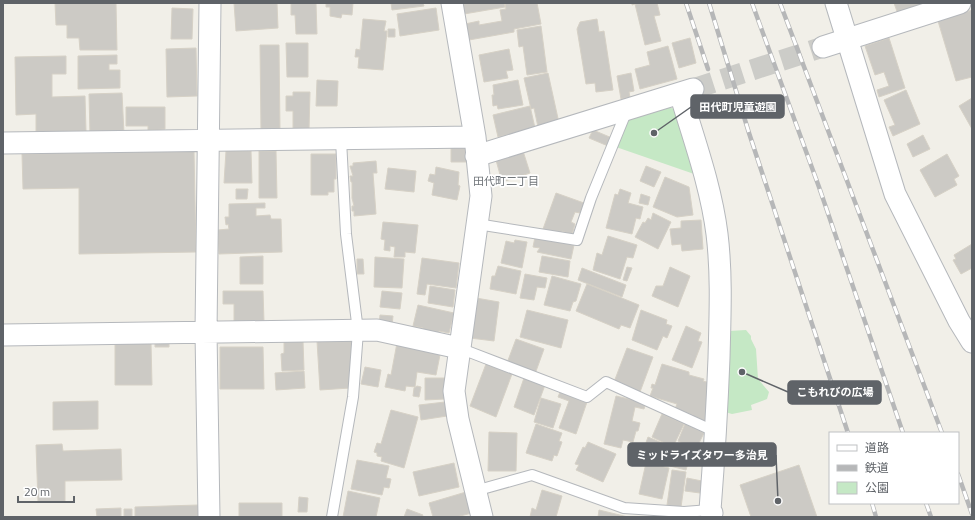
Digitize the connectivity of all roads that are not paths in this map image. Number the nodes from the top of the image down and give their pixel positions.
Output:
1 (210, 3) edge
2 (452, 3) edge
3 (836, 3) edge
4 (960, 3) edge
5 (848, 39) junction
6 (823, 47) tunnel mouth
7 (626, 110) junction
8 (341, 140) junction
9 (208, 141) junction
10 (3, 143) edge
11 (475, 147) junction
12 (477, 224) junction
13 (358, 330) junction
14 (206, 332) junction
15 (3, 335) edge
16 (972, 342) edge
17 (459, 348) junction
18 (716, 432) junction
19 (475, 491) junction
20 (711, 512) joint
21 (209, 517) edge
22 (332, 517) edge
23 (482, 517) edge

1 - 9 street
2 - 11 street
3 - 5 street
4 - 5 street
5 - 6 street
5 - 16 street
7 - 11 street
7 - 12 lane
7 - 18 street
8 - 9 street
8 - 11 street
8 - 13 lane
9 - 10 street
9 - 14 street
11 - 12 street
12 - 17 street
13 - 14 street
13 - 17 street
13 - 22 lane
14 - 15 street
14 - 21 street
17 - 18 lane
17 - 19 street
18 - 20 street
19 - 20 lane
19 - 23 street

